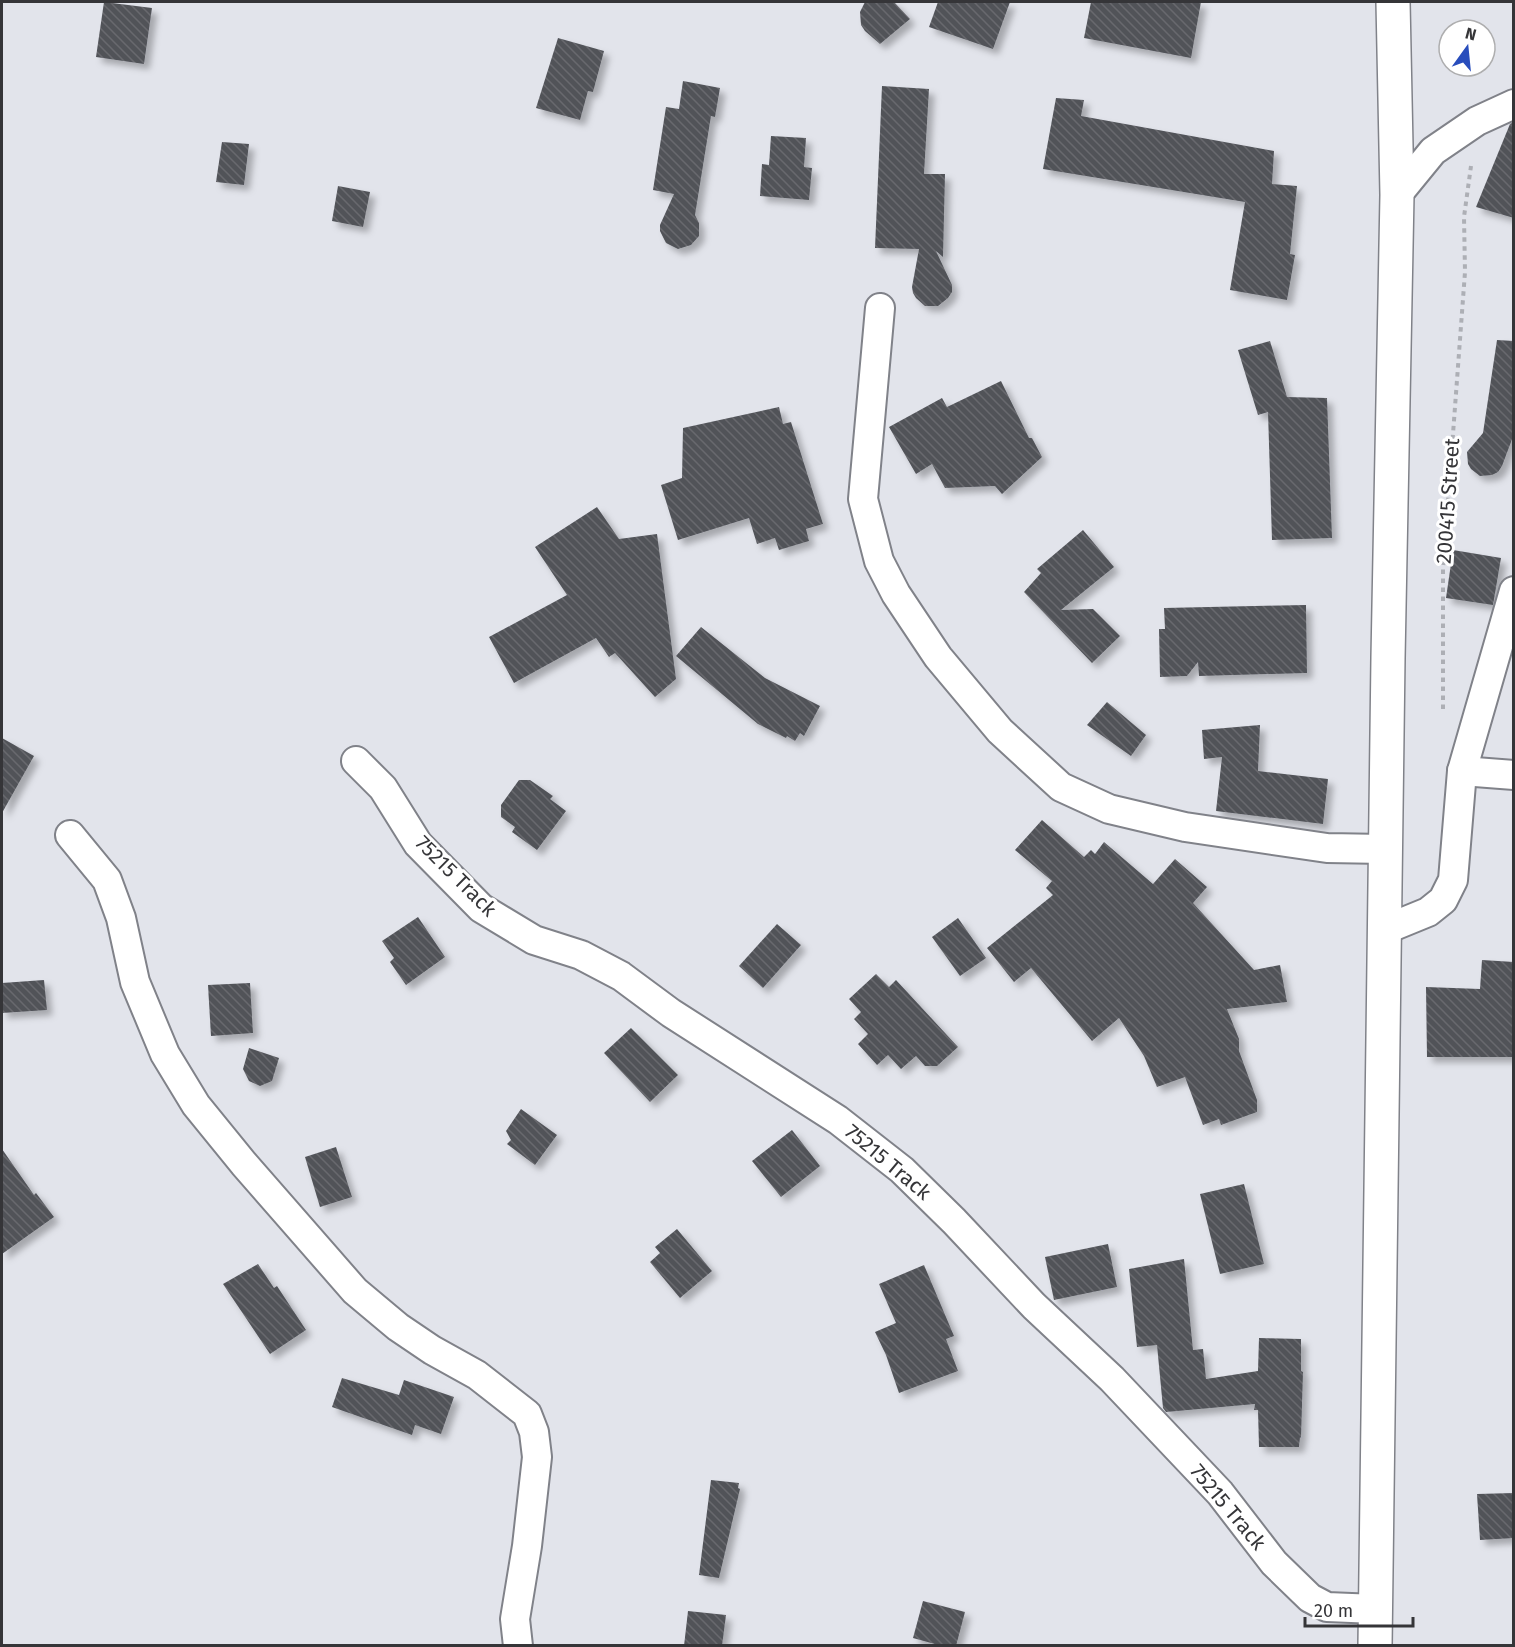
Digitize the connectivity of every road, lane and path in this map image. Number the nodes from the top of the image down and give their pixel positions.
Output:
1 (1393, 2) edge
2 (1514, 104) edge
3 (1477, 121) junction
4 (1397, 195) junction
5 (880, 308) dead end
6 (1514, 591) edge
7 (1443, 710) dead end
8 (356, 761) dead end
9 (1462, 771) junction
10 (1514, 775) edge
11 (70, 835) dead end
12 (1385, 849) junction
13 (1384, 930) junction
14 (1376, 1609) junction
15 (518, 1646) edge
16 (1375, 1646) edge

1 - 4 street
2 - 3 street
3 - 4 street
3 - 7 path, 200415 Street
4 - 12 street
5 - 12 street
6 - 9 street
8 - 14 street, 75215 Track
9 - 10 street
9 - 13 street
11 - 15 street
12 - 13 street
13 - 14 street
14 - 16 street

